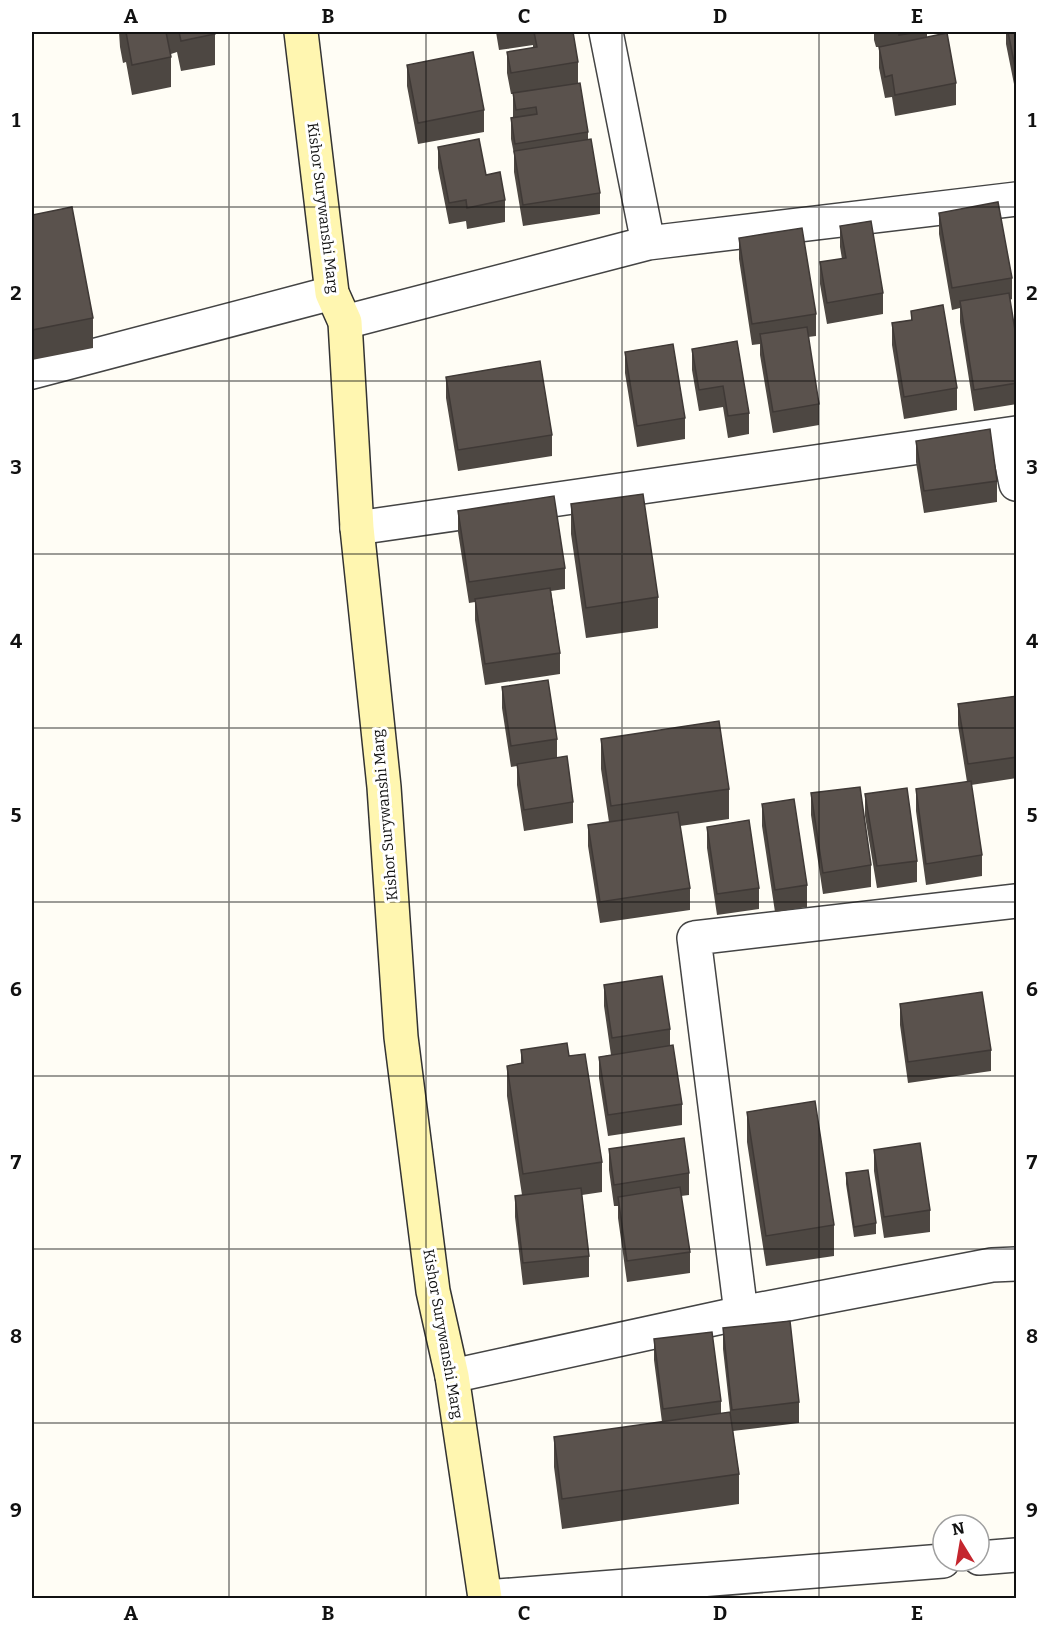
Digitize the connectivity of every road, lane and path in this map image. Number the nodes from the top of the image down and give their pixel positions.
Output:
1 (301, 32) edge
2 (606, 32) edge
3 (1017, 199) edge
4 (648, 243) junction
5 (338, 308) junction
6 (32, 372) edge
7 (1011, 434) edge
8 (1017, 484) edge
9 (357, 528) junction
10 (1017, 901) edge
11 (1017, 1264) edge
12 (741, 1312) junction
13 (452, 1376) junction
14 (1017, 1555) edge
15 (991, 1557) edge
16 (931, 1562) edge
17 (485, 1598) edge

1 - 5 street, Kishor Surywanshi Marg
2 - 4 street
3 - 4 street
4 - 5 street
5 - 6 street
5 - 9 street, Kishor Surywanshi Marg
7 - 8 street
7 - 9 street
9 - 13 street, Kishor Surywanshi Marg
10 - 12 street
11 - 12 street
12 - 13 street
13 - 17 street, Kishor Surywanshi Marg
14 - 15 street
16 - 17 street

